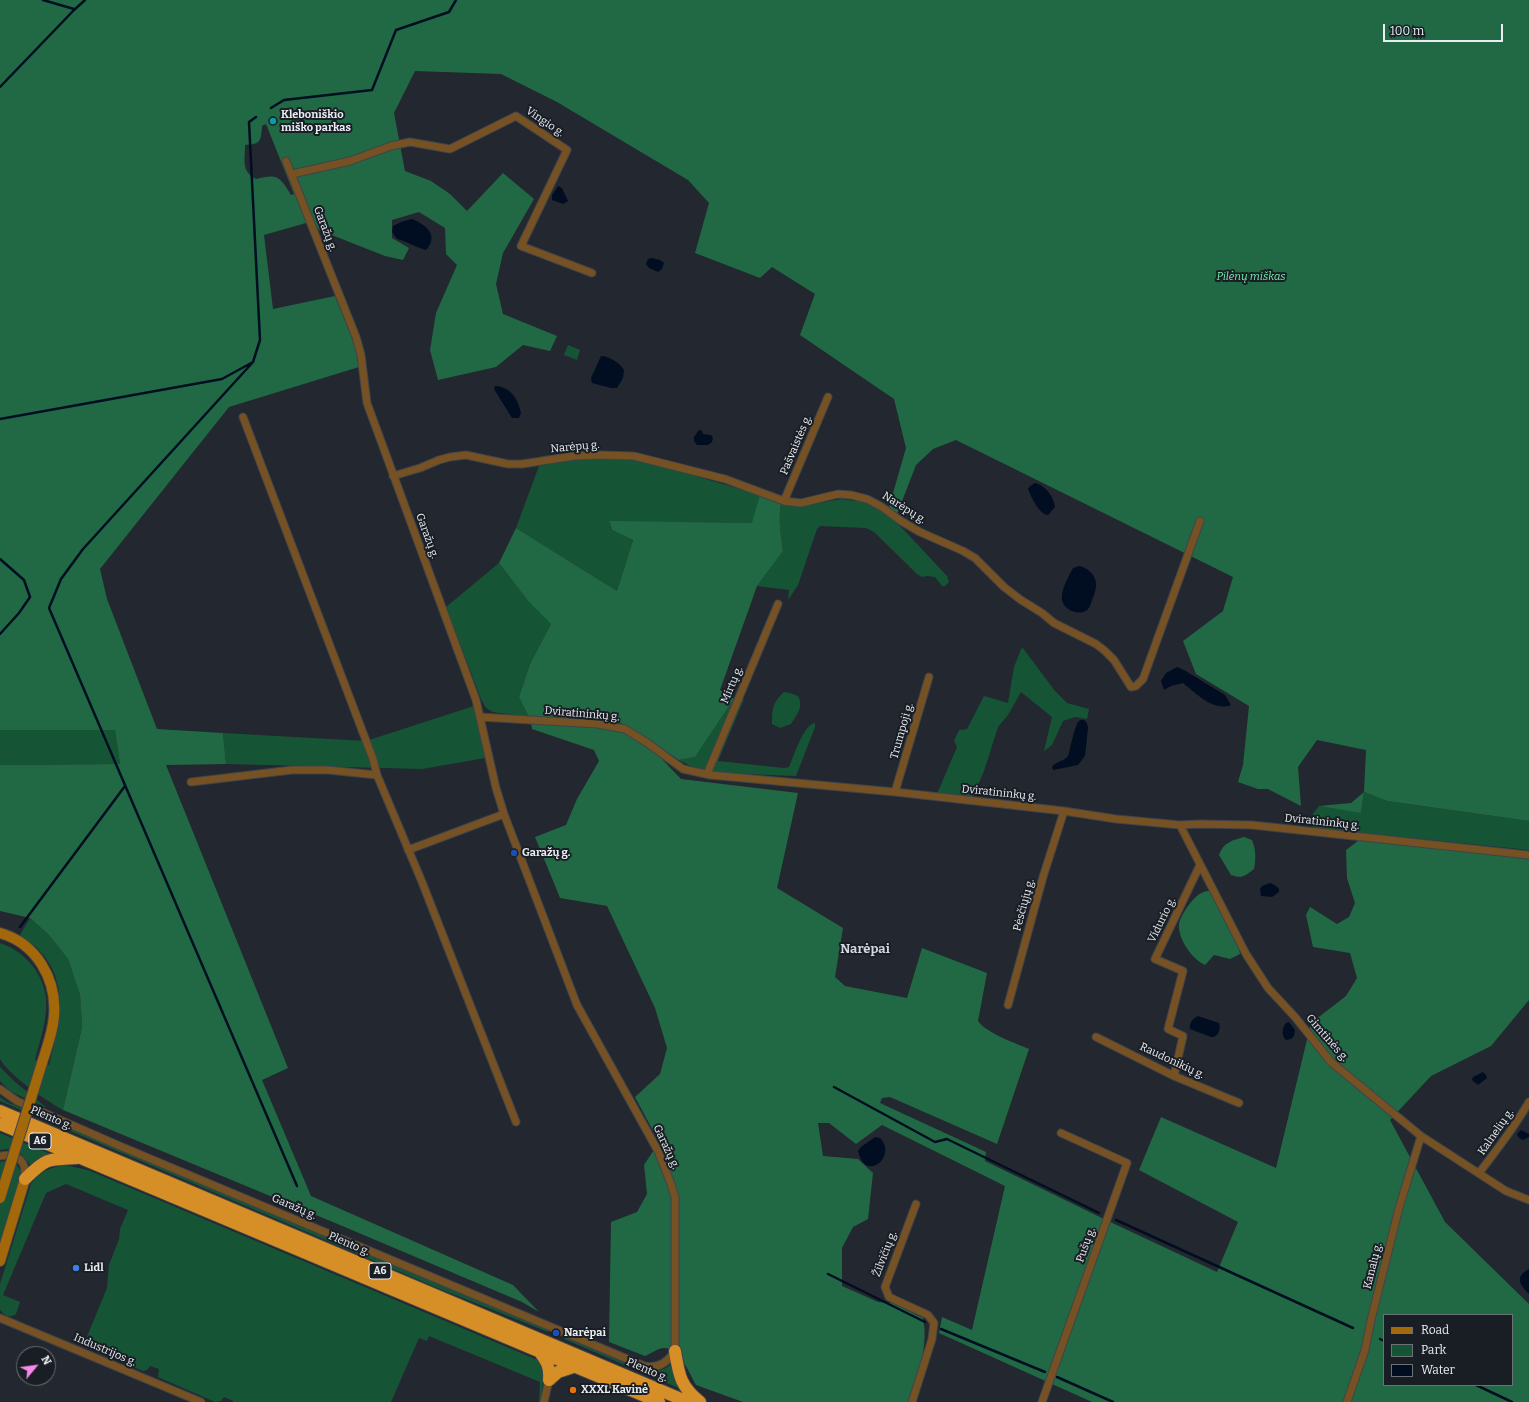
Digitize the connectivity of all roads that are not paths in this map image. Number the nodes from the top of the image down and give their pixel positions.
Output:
1 (286, 161) dead end
2 (292, 174) junction
3 (592, 273) dead end
4 (828, 397) dead end
5 (243, 417) dead end
6 (394, 476) junction
7 (784, 501) junction
8 (1200, 521) dead end
9 (778, 604) dead end
10 (929, 677) dead end
11 (480, 717) junction
12 (707, 774) junction
13 (377, 775) junction
14 (191, 782) dead end
15 (895, 792) junction
16 (1064, 811) junction
17 (504, 814) junction
18 (1180, 825) junction
19 (408, 850) junction
20 (1529, 855) edge
21 (1200, 865) junction
22 (0, 933) edge
23 (1008, 1005) dead end
24 (1096, 1037) dead end
25 (1174, 1076) junction
26 (0, 1090) edge
27 (1529, 1102) edge
28 (1239, 1103) dead end
29 (0, 1110) edge
30 (516, 1122) dead end
31 (0, 1124) edge
32 (1061, 1133) dead end
33 (1421, 1136) junction
34 (0, 1156) edge
35 (80, 1158) junction
36 (1479, 1173) junction
37 (26, 1179) junction
38 (0, 1198) edge
39 (1529, 1200) edge
40 (916, 1204) dead end
41 (0, 1261) edge
42 (0, 1318) edge
43 (539, 1351) junction
44 (675, 1351) junction
45 (576, 1366) junction
46 (549, 1380) junction
47 (201, 1402) edge
48 (544, 1402) edge
49 (659, 1402) edge
50 (688, 1402) edge
51 (700, 1402) edge
52 (912, 1402) edge
53 (1042, 1402) edge
54 (1347, 1402) edge

1 - 2 street, Garažų g.
2 - 3 street, Vingio g.
2 - 6 street, Garažų g.
4 - 7 street, Pašvaistės g.
5 - 13 street
6 - 7 street, Narėpų g.
6 - 11 street, Garažų g.
7 - 8 street, Narėpų g.
9 - 12 street, Mirtų g.
10 - 15 street, Trumpoji g.
11 - 12 street, Dviratininkų g.
11 - 17 street, Garažų g.
12 - 15 street, Dviratininkų g.
13 - 14 street
13 - 19 street
15 - 16 street, Dviratininkų g.
16 - 18 street, Dviratininkų g.
16 - 23 street, Pėsčiųjų g.
17 - 19 street
17 - 44 street, Garažų g.
18 - 20 street, Dviratininkų g.
18 - 21 street, Gimtinės g.
19 - 30 street
21 - 25 street, Vidurio g.
21 - 33 street, Gimtinės g.
22 - 38 main road, bridge
24 - 25 street, Raudonikių g.
25 - 28 street, Raudonikių g.
26 - 44 street, Garažų g.
27 - 36 street, Kalnelių g.
29 - 50 highway, Plento g. / A6
31 - 35 highway, A6
32 - 53 street, Pušų g.
33 - 36 street, Gimtinės g.
33 - 54 street, Kanalų g.
34 - 37 street
35 - 37 highway
35 - 43 highway, A6
36 - 39 street, Gimtinės g.
37 - 41 main road
40 - 52 street, Žilvičių g.
42 - 47 street, Industrijos g.
43 - 45 highway, A6
43 - 46 highway
44 - 51 highway
45 - 46 highway
45 - 49 highway, A6
46 - 48 street

